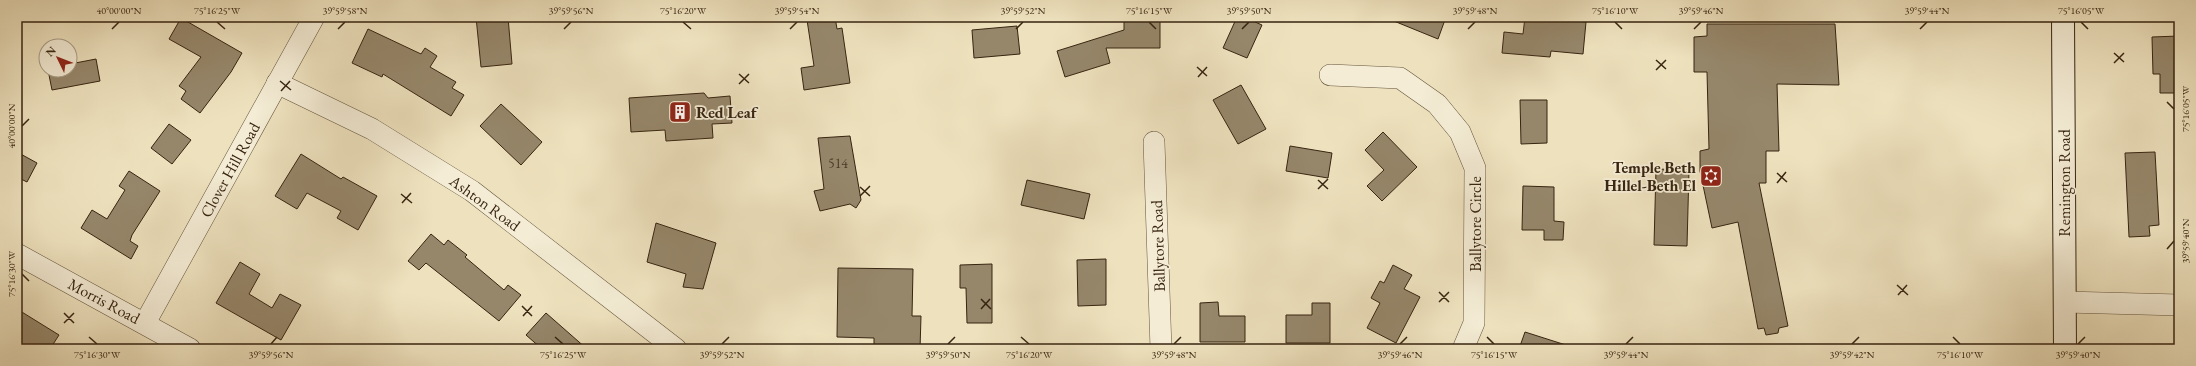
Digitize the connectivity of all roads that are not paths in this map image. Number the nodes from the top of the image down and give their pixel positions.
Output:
1 (314, 17) edge
2 (2063, 17) edge
3 (1330, 75) dead end
4 (277, 83) junction
5 (1154, 142) dead end
6 (17, 254) edge
7 (2065, 302) junction
8 (2179, 305) edge
9 (146, 323) junction
10 (190, 349) edge
11 (676, 349) edge
12 (1161, 349) edge
13 (1463, 349) edge
14 (2065, 349) edge

1 - 4 street, Clover Hill Road
2 - 7 main road, Remington Road
3 - 13 street, Ballytore Circle
4 - 9 street, Clover Hill Road
4 - 11 street, Ashton Road
5 - 12 street, Ballytore Road
6 - 9 street, Morris Road
7 - 8 street
7 - 14 main road, Remington Road
9 - 10 street, Morris Road

